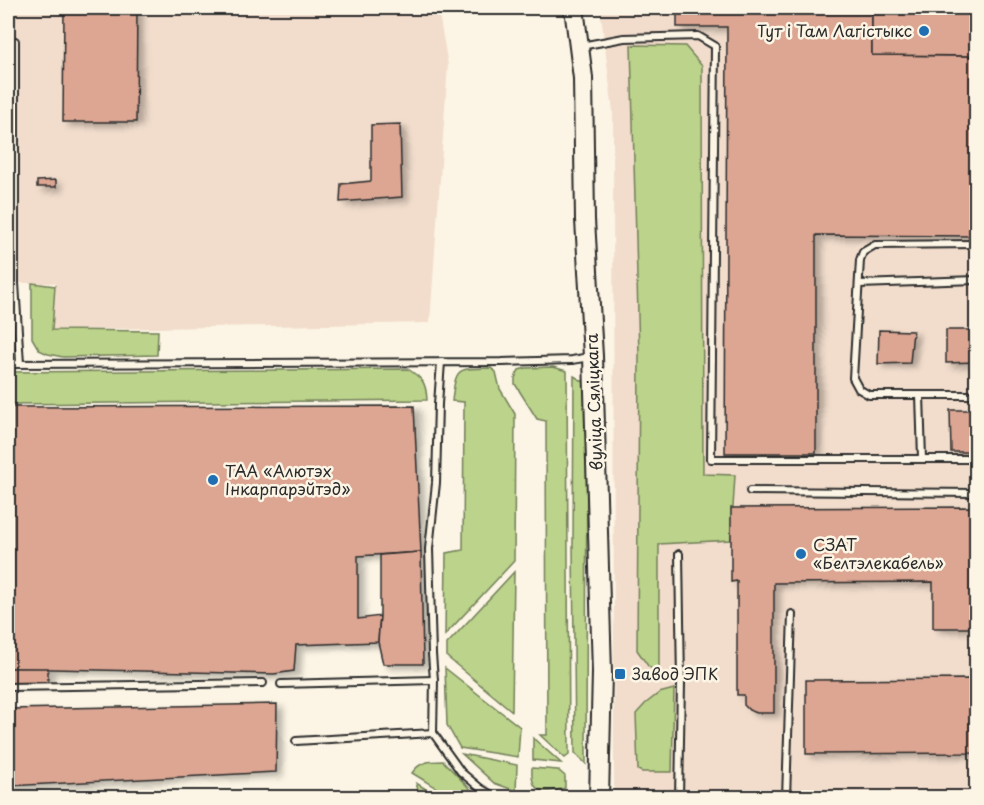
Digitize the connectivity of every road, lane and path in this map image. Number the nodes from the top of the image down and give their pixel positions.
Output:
1 (574, 8) edge
2 (15, 41) dead end
3 (579, 47) junction
4 (976, 244) edge
5 (976, 280) edge
6 (859, 284) junction
7 (593, 356) junction
8 (441, 362) junction
9 (8, 364) edge
10 (20, 364) junction
11 (976, 394) edge
12 (920, 395) junction
13 (922, 459) junction
14 (976, 459) edge
15 (750, 491) dead end
16 (976, 493) edge
17 (679, 554) dead end
18 (792, 614) dead end
19 (434, 680) junction
20 (263, 683) dead end
21 (280, 684) dead end
22 (8, 687) edge
23 (432, 733) junction
24 (296, 741) dead end
25 (8, 795) edge
26 (93, 798) edge
27 (497, 798) edge
28 (599, 798) edge
29 (679, 798) edge
30 (786, 798) edge

1 - 3 main road, вуліца Сяліцкага
2 - 10 lane
3 - 7 main road, вуліца Сяліцкага
3 - 13 lane
4 - 6 lane
5 - 6 lane
6 - 12 lane
7 - 8 lane
7 - 28 main road, вуліца Сяліцкага
8 - 10 lane
8 - 19 lane
9 - 10 lane
11 - 12 lane
12 - 13 lane
13 - 14 lane
15 - 16 lane
17 - 29 lane
18 - 30 lane
19 - 21 lane
19 - 23 lane
20 - 22 lane
23 - 24 lane
23 - 27 lane
25 - 26 lane

